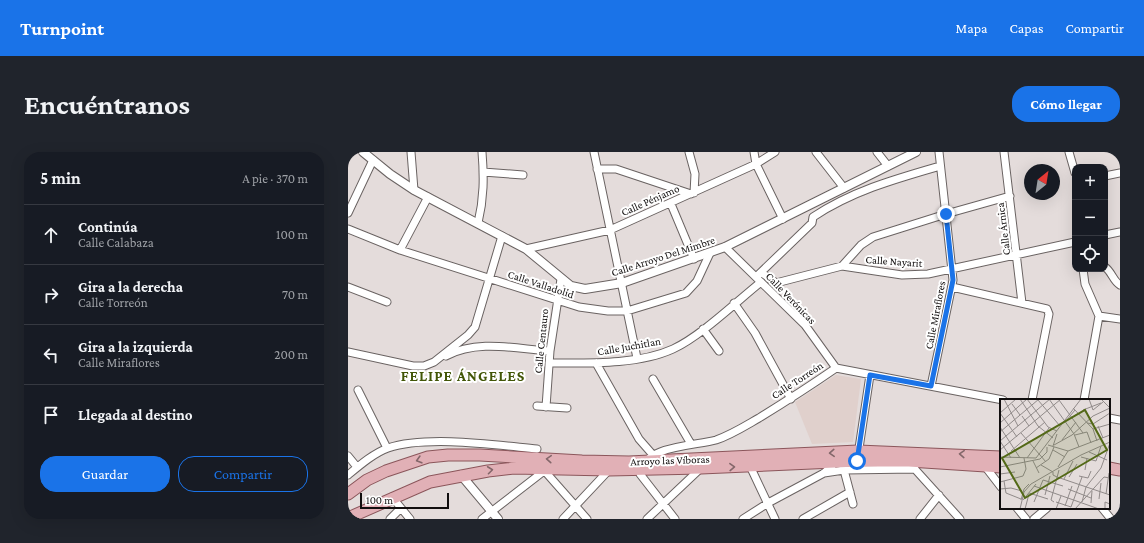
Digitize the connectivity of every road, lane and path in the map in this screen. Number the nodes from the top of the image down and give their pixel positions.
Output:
1 (363, 152) edge
2 (411, 152) edge
3 (482, 152) edge
4 (594, 152) edge
5 (689, 152) edge
6 (754, 152) edge
7 (775, 152) edge
8 (816, 152) edge
9 (877, 152) edge
10 (916, 152) edge
11 (946, 152) edge
12 (1004, 152) edge
13 (1069, 152) edge
14 (939, 154) edge
15 (373, 160) junction
16 (756, 164) junction
17 (1072, 164) edge
18 (888, 166) junction
19 (940, 166) junction
20 (597, 169) junction
21 (483, 172) junction
22 (1120, 173) edge
23 (523, 175) dead end
24 (1108, 175) edge
25 (844, 188) junction
26 (414, 190) junction
27 (692, 193) junction
28 (428, 196) junction
29 (1010, 196) junction
30 (836, 198) junction
31 (671, 204) junction
32 (809, 207) junction
33 (348, 213) edge
34 (946, 214) junction
35 (813, 217) junction
36 (783, 219) junction
37 (478, 223) junction
38 (348, 229) edge
39 (610, 230) junction
40 (1120, 232) edge
41 (1108, 234) edge
42 (502, 236) junction
43 (1072, 243) edge
44 (725, 247) junction
45 (526, 249) junction
46 (400, 250) junction
47 (710, 253) junction
48 (1017, 256) junction
49 (694, 259) junction
50 (842, 266) junction
51 (951, 270) junction
52 (1108, 270) edge
53 (1083, 272) edge
54 (759, 277) junction
55 (489, 278) junction
56 (561, 279) junction
57 (622, 283) junction
58 (1120, 285) edge
59 (348, 287) edge
60 (952, 287) junction
61 (557, 300) junction
62 (387, 302) dead end
63 (734, 303) junction
64 (1022, 303) junction
65 (627, 311) junction
66 (1099, 316) junction
67 (1120, 319) edge
68 (703, 329) junction
69 (550, 351) junction
70 (719, 351) dead end
71 (348, 352) edge
72 (637, 358) junction
73 (434, 362) junction
74 (549, 362) junction
75 (596, 363) junction
76 (836, 368) junction
77 (870, 375) junction
78 (653, 379) dead end
79 (931, 386) junction
80 (358, 390) dead end
81 (791, 399) junction
82 (1000, 399) edge
83 (1032, 399) edge
84 (1084, 399) edge
85 (537, 406) dead end
86 (546, 407) junction
87 (567, 408) dead end
88 (1110, 418) edge
89 (1120, 420) edge
90 (690, 444) junction
91 (387, 448) junction
92 (537, 449) dead end
93 (348, 456) edge
94 (858, 456) junction
95 (1000, 457) edge
96 (647, 462) junction
97 (836, 462) junction
98 (912, 465) junction
99 (984, 465) junction
100 (750, 466) junction
101 (357, 467) junction
102 (1000, 467) edge
103 (701, 468) junction
104 (1110, 468) edge
105 (543, 469) junction
106 (609, 470) junction
107 (844, 470) junction
108 (1120, 470) edge
109 (824, 473) junction
110 (348, 475) edge
111 (461, 475) junction
112 (1110, 475) edge
113 (1120, 476) edge
114 (1000, 486) edge
115 (850, 492) junction
116 (348, 494) edge
117 (939, 495) junction
118 (392, 497) junction
119 (768, 503) junction
120 (853, 504) dead end
121 (662, 505) junction
122 (576, 506) junction
123 (401, 508) junction
124 (1018, 509) edge
125 (1046, 509) edge
126 (1103, 509) edge
127 (492, 512) junction
128 (348, 518) edge
129 (390, 519) edge
130 (410, 519) edge
131 (482, 519) edge
132 (498, 519) edge
133 (563, 519) edge
134 (587, 519) edge
135 (647, 519) edge
136 (675, 519) edge
137 (743, 519) edge
138 (775, 519) edge
139 (803, 519) edge
140 (920, 519) edge
141 (960, 519) edge
142 (1026, 519) edge
143 (1034, 519) edge
144 (1111, 519) edge

1 - 15 street, Calle Arroyo Del Mimbre
2 - 26 street
3 - 21 street
4 - 20 street
5 - 27 street
6 - 16 street
7 - 16 street, Calle Pénjamo
8 - 25 street
9 - 18 street
10 - 18 street, Calle Arroyo Del Mimbre
11 - 14 street
12 - 29 street, Calle Árnica
13 - 17 street
14 - 19 street, Calle Miraflores
15 - 26 street, Calle Arroyo Del Mimbre
15 - 33 street
16 - 27 street, Calle Pénjamo
16 - 36 street
18 - 25 street, Calle Arroyo Del Mimbre
19 - 30 street, Calle Juchitlan
19 - 34 street, Calle Miraflores
20 - 27 street
20 - 39 street
21 - 23 street
21 - 37 street
22 - 24 street
25 - 30 street, Calle Arroyo Del Mimbre
26 - 28 street, Calle Arroyo Del Mimbre
27 - 31 street, Calle Pénjamo
28 - 37 street, Calle Arroyo Del Mimbre
28 - 46 street
29 - 34 street
29 - 48 street, Calle Árnica
30 - 32 street, Calle Arroyo Del Mimbre
30 - 35 street, Calle Juchitlan
31 - 39 street, Calle Pénjamo
31 - 49 street
32 - 35 street
32 - 36 street, Calle Arroyo Del Mimbre
34 - 50 street
34 - 51 street, Calle Miraflores
35 - 54 street, Calle Juchitlan
36 - 44 street, Calle Arroyo Del Mimbre
37 - 42 street, Calle Arroyo Del Mimbre
38 - 46 street, Calle Valladolid
39 - 45 street, Calle Pénjamo
39 - 57 street
40 - 41 street
42 - 45 street, Calle Arroyo Del Mimbre
42 - 55 street
43 - 48 street, Calle Nayarit
44 - 47 street, Calle Arroyo Del Mimbre
44 - 54 street, Calle Verónicas
45 - 56 street, Calle Arroyo Del Mimbre
46 - 55 street, Calle Valladolid
47 - 49 street, Calle Arroyo Del Mimbre
47 - 65 street, Calle Valladolid
48 - 51 street, Calle Nayarit
48 - 64 street, Calle Árnica
49 - 57 street, Calle Arroyo Del Mimbre
50 - 51 street, Calle Nayarit
50 - 54 street, Calle Nayarit
51 - 60 street, Calle Miraflores
52 - 58 street
53 - 66 street
54 - 63 street, Calle Juchitlan
54 - 76 street, Calle Verónicas
55 - 61 street, Calle Valladolid
55 - 73 street
56 - 57 street, Calle Arroyo Del Mimbre
56 - 61 street, Calle Centauro
57 - 65 street
59 - 62 street
60 - 64 street
60 - 79 street, Calle Miraflores
61 - 65 street, Calle Valladolid
61 - 69 street, Calle Centauro
63 - 68 street, Calle Juchitlan
63 - 81 street
64 - 83 street
65 - 72 street
66 - 67 street
66 - 84 street
68 - 70 street
68 - 72 street, Calle Juchitlan
69 - 73 street
69 - 74 street, Calle Centauro
71 - 73 street
72 - 75 street, Calle Juchitlan
74 - 75 street, Calle Juchitlan
74 - 86 street, Calle Centauro
75 - 96 street
76 - 77 street, Calle Torreón
76 - 81 street, Calle Torreón
77 - 79 street, Calle Torreón
77 - 94 street
78 - 90 street
79 - 82 street, Calle Torreón
80 - 91 street
81 - 90 street, Calle Torreón
85 - 86 street
86 - 87 street
88 - 89 street
90 - 96 street, Calle Torreón
91 - 92 street
91 - 101 street
93 - 101 street
95 -> 94 main road, Arroyo las Víboras
94 -> 96 main road, Arroyo las Víboras
94 - 97 main road, Arroyo las Víboras
94 - 98 main road, Arroyo las Víboras
96 - 103 main road, Arroyo las Víboras
96 - 106 main road, Arroyo las Víboras
96 -> 116 main road, Arroyo las Víboras
96 - 121 street
97 - 100 main road, Arroyo las Víboras
97 - 109 street
98 - 99 main road, Arroyo las Víboras
98 - 107 street
98 - 117 street
99 - 102 main road, Arroyo las Víboras
99 - 114 street
103 -> 100 main road, Arroyo las Víboras
100 - 119 street
101 - 110 street
103 - 121 street
104 - 108 main road
105 - 106 main road, Arroyo las Víboras
111 -> 105 main road, Arroyo las Víboras
105 - 122 street
105 - 127 street
106 - 122 street
107 - 109 street
107 - 115 street
109 - 119 street
111 - 118 main road, Arroyo las Víboras
111 - 127 street
112 - 113 main road
115 - 120 street
115 - 139 street
117 - 140 street
117 - 141 street
118 - 123 street
118 - 128 main road, Arroyo las Víboras
119 - 137 street
119 - 138 street
121 - 135 street
121 - 136 street
122 - 133 street
122 - 134 street
123 - 129 street
123 - 130 street
124 - 142 street
125 - 143 street
126 - 144 street
127 - 131 street
127 - 132 street

